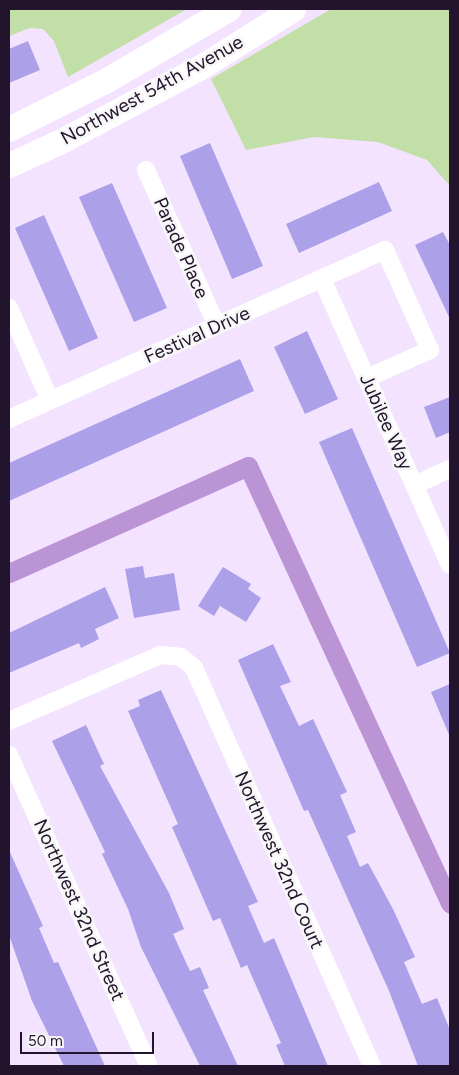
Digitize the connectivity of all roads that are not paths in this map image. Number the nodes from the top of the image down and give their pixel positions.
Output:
1 (228, 9) edge
2 (293, 9) edge
3 (9, 129) edge
4 (9, 165) edge
5 (146, 170) dead end
6 (322, 279) junction
7 (9, 308) edge
8 (217, 326) junction
9 (367, 378) junction
10 (50, 400) junction
11 (9, 419) edge
12 (450, 469) edge
13 (415, 485) junction
14 (450, 565) edge
15 (9, 721) edge
16 (9, 755) edge
17 (149, 1066) edge
18 (372, 1066) edge

1 - 3 street, Northwest 54th Avenue
2 - 4 street, Northwest 54th Avenue
5 - 8 street, Parade Place
6 - 8 street, Festival Drive
6 - 9 street, Jubilee Way
6 - 9 street, Festival Drive
7 - 10 street
8 - 10 street, Festival Drive
9 - 13 street, Jubilee Way
10 - 11 street, Festival Drive
12 - 13 street
13 - 14 street, Jubilee Way
15 - 18 street, Northwest 32nd Court
16 - 17 street, Northwest 32nd Street

